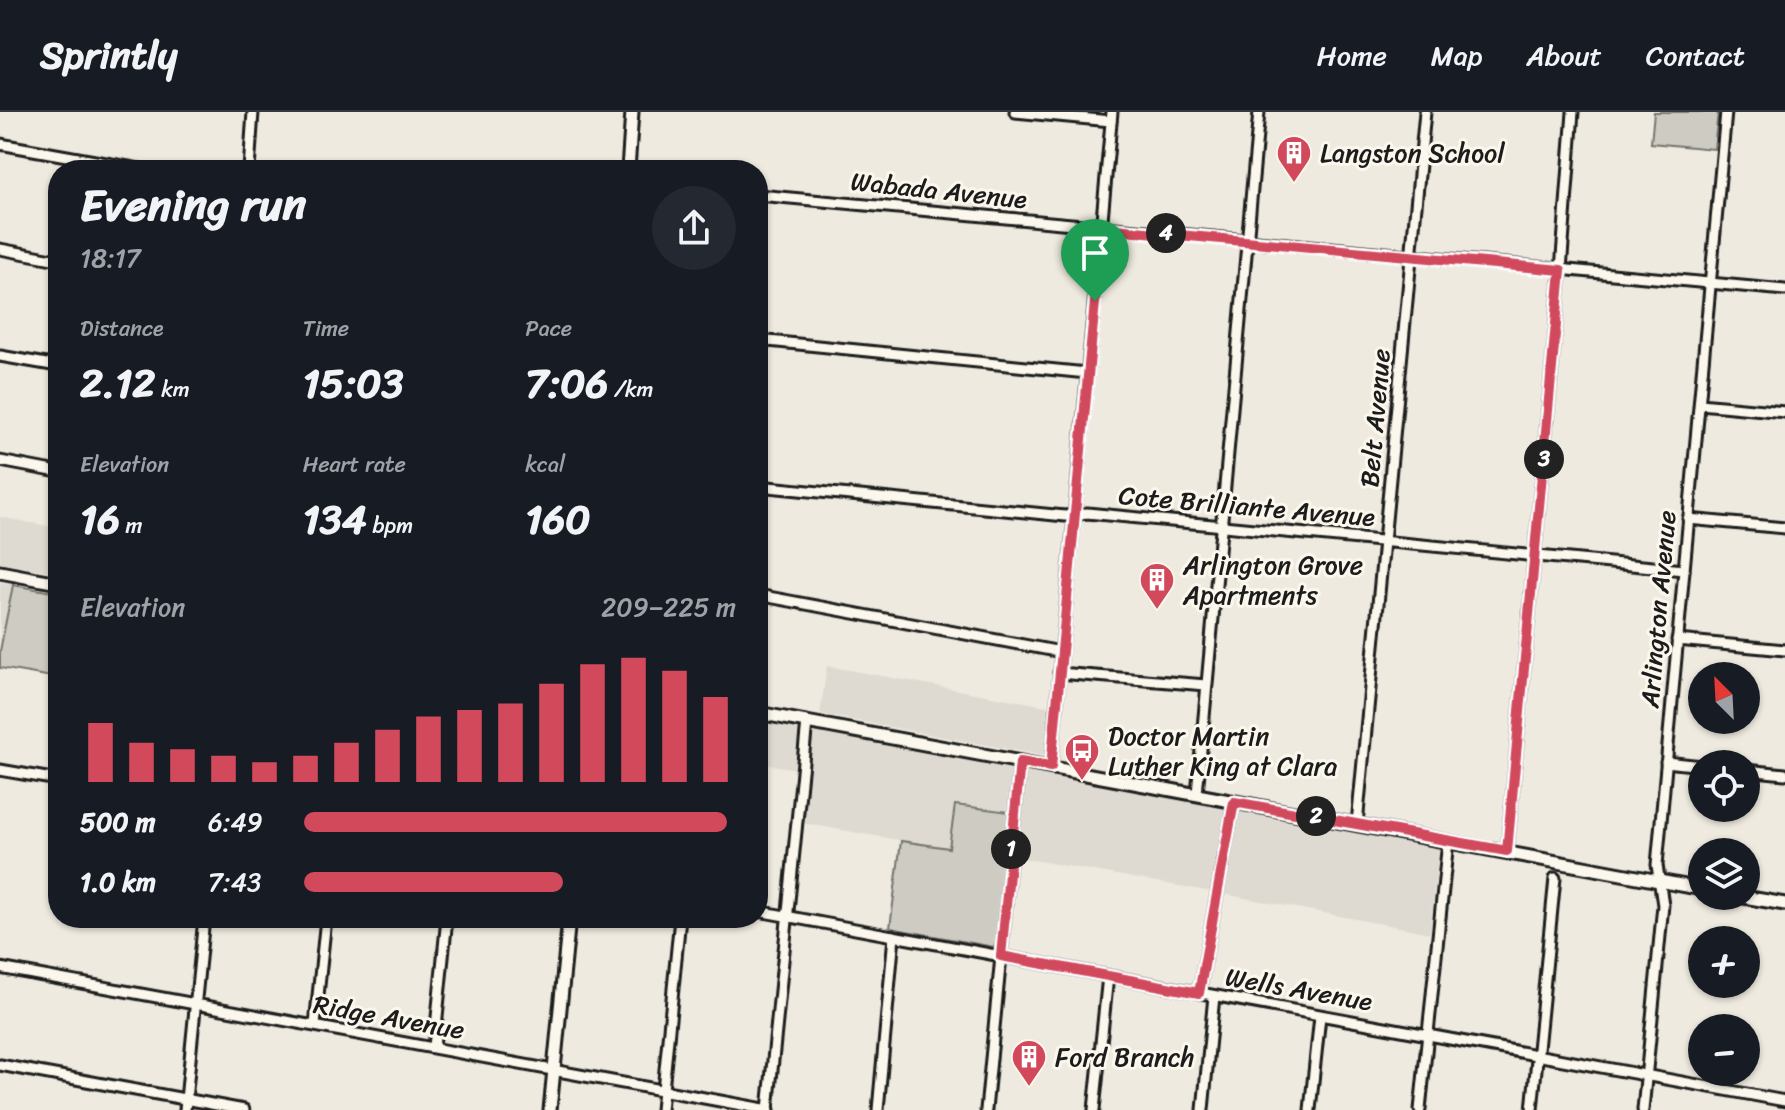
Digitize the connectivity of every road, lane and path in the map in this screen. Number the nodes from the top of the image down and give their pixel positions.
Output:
1 (253, 112) edge
2 (632, 112) edge
3 (1015, 112) edge
4 (1259, 112) edge
5 (1425, 112) edge
6 (1573, 112) edge
7 (1726, 112) edge
8 (1111, 116) edge
9 (0, 144) edge
10 (89, 160) edge
11 (250, 160) edge
12 (629, 160) edge
13 (768, 196) edge
14 (1102, 228) junction
15 (1247, 240) junction
16 (0, 249) edge
17 (1412, 256) junction
18 (48, 258) edge
19 (1561, 270) junction
20 (1711, 284) junction
21 (1785, 290) edge
22 (768, 341) edge
23 (0, 356) edge
24 (48, 364) edge
25 (1087, 373) junction
26 (1700, 404) junction
27 (1785, 412) edge
28 (0, 461) edge
29 (48, 470) edge
30 (768, 487) edge
31 (1076, 515) junction
32 (1688, 519) junction
33 (1221, 525) junction
34 (1785, 528) edge
35 (1385, 541) junction
36 (1535, 555) junction
37 (1684, 570) junction
38 (0, 572) edge
39 (48, 581) edge
40 (768, 597) edge
41 (1677, 640) junction
42 (1785, 650) edge
43 (1061, 652) junction
44 (1059, 673) junction
45 (1206, 685) junction
46 (768, 715) edge
47 (807, 722) junction
48 (1020, 762) junction
49 (1666, 762) junction
50 (1688, 764) edge
51 (1051, 767) junction
52 (0, 770) edge
53 (1760, 771) edge
54 (1785, 774) edge
55 (48, 778) edge
56 (1197, 794) junction
57 (1234, 802) junction
58 (1357, 824) junction
59 (1448, 841) junction
60 (1507, 851) junction
61 (1555, 878) dead end
62 (1660, 882) junction
63 (1688, 887) edge
64 (1760, 900) edge
65 (1785, 904) edge
66 (768, 913) edge
67 (788, 917) junction
68 (203, 928) edge
69 (325, 928) edge
70 (446, 928) edge
71 (568, 928) edge
72 (679, 928) edge
73 (894, 936) junction
74 (1001, 956) junction
75 (0, 968) edge
76 (1108, 976) junction
77 (1199, 993) junction
78 (1214, 996) junction
79 (196, 1005) junction
80 (1320, 1016) junction
81 (315, 1025) junction
82 (1427, 1035) junction
83 (434, 1047) junction
84 (1537, 1057) junction
85 (0, 1065) edge
86 (555, 1070) junction
87 (1647, 1076) junction
88 (663, 1090) junction
89 (1785, 1101) edge
90 (186, 1105) edge
91 (244, 1110) edge
92 (550, 1110) edge
93 (661, 1110) edge
94 (769, 1110) edge
95 (878, 1110) edge
96 (986, 1110) edge
97 (1094, 1110) edge
98 (1203, 1110) edge
99 (1310, 1110) edge
100 (1420, 1110) edge
101 (1532, 1110) edge
102 (1643, 1110) edge

1 - 11 street
2 - 12 main road
3 - 8 street
4 - 15 street
5 - 17 street, Belt Avenue
6 - 19 street
7 - 20 street, Arlington Avenue
8 - 14 street
9 - 10 street
13 - 14 street, Wabada Avenue
14 - 15 street, Wabada Avenue
14 - 25 street
15 - 17 street, Wabada Avenue
15 - 33 street
16 - 18 street
17 - 19 street, Wabada Avenue
17 - 35 street, Belt Avenue
19 - 20 street, Wabada Avenue
19 - 36 street
20 - 21 street, Wabada Avenue
20 - 26 street, Arlington Avenue
22 - 25 street
23 - 24 street
25 - 31 street
26 - 27 street
26 - 32 street, Arlington Avenue
28 - 29 street
30 - 31 street, Cote Brilliante Avenue
31 - 33 street, Cote Brilliante Avenue
31 - 43 street
32 - 34 street
32 - 37 street, Arlington Avenue
33 - 35 street, Cote Brilliante Avenue
33 - 45 street
35 - 36 street, Cote Brilliante Avenue
35 - 58 street, Belt Avenue
36 - 37 street, Cote Brilliante Avenue
36 - 60 street
37 - 41 street, Arlington Avenue
38 - 39 main road
40 - 43 street
41 - 42 street
41 - 49 street, Arlington Avenue
43 - 44 street
44 - 45 street
44 - 51 street
45 - 56 street
46 - 47 main road
47 - 48 main road
47 - 67 street
48 - 51 main road
48 - 74 street
49 - 50 street
49 - 62 street, Arlington Avenue
51 - 56 main road
52 - 55 street
53 - 54 street
56 - 57 main road
57 - 58 main road
57 - 77 street
58 - 59 main road
59 - 60 main road
59 - 82 street
60 - 62 main road
61 - 84 street
62 - 63 main road
62 - 87 street, Arlington Avenue
64 - 65 main road
66 - 67 street, Wells Avenue
67 - 73 street, Wells Avenue
67 - 94 street
68 - 79 street
69 - 81 street
70 - 83 street
71 - 86 main road
72 - 88 street
73 - 74 street, Wells Avenue
73 - 95 street
74 - 76 street, Wells Avenue
74 - 96 street
75 - 79 street, Ridge Avenue
76 - 77 street, Wells Avenue
76 - 97 street
77 - 78 street, Wells Avenue
78 - 80 street, Wells Avenue
78 - 98 street
79 - 81 street, Ridge Avenue
79 - 90 street
80 - 82 street, Wells Avenue
80 - 99 street
81 - 83 street, Ridge Avenue
82 - 84 street, Wells Avenue
82 - 100 street
83 - 86 street, Ridge Avenue
84 - 87 street, Wells Avenue
84 - 101 street
85 - 90 street
86 - 88 street, Ridge Avenue
86 - 92 main road
87 - 89 street, Wells Avenue
87 - 102 street, Arlington Avenue
88 - 93 street
88 - 94 street, Ridge Avenue
90 - 91 street

